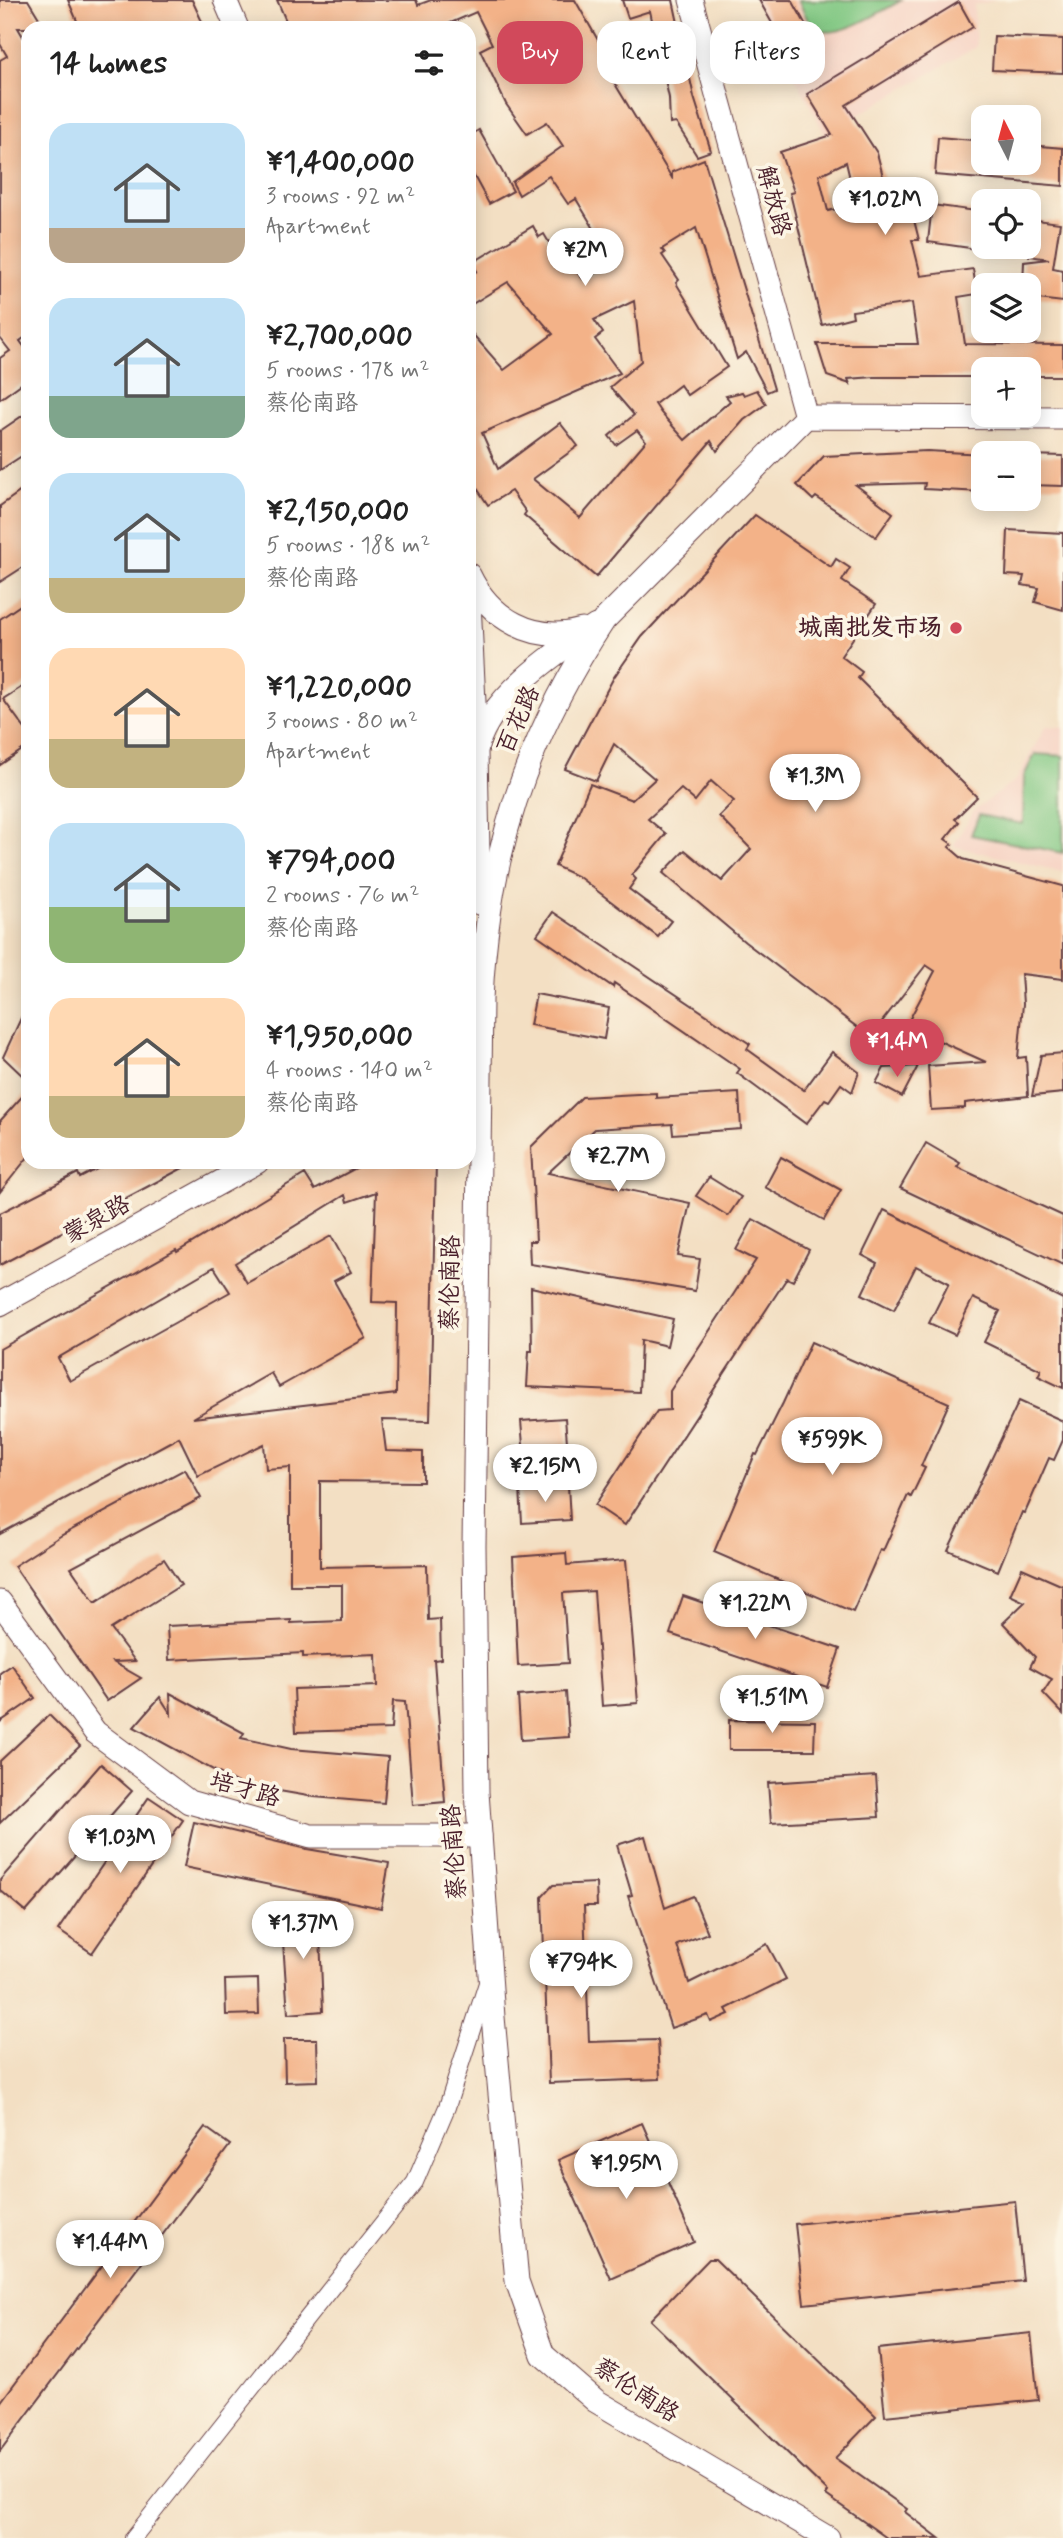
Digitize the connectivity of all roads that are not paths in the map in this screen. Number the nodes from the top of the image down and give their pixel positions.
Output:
1 (225, 0) edge
2 (691, 0) edge
3 (234, 21) edge
4 (806, 417) junction
5 (1063, 418) edge
6 (476, 588) edge
7 (604, 621) junction
8 (476, 751) joint
9 (481, 1000) junction
10 (476, 1013) edge
11 (476, 1087) edge
12 (244, 1169) edge
13 (474, 1169) edge
14 (0, 1304) edge
15 (0, 1602) edge
16 (480, 1836) junction
17 (490, 1974) junction
18 (132, 2538) edge
19 (828, 2538) edge

1 - 3 street
2 - 4 street, 解放路
4 - 5 street
4 - 7 street, 百花路
6 - 7 street
7 - 8 street, 百花路
7 - 9 street, 百花路
8 - 9 street, 百花路
9 - 10 street
9 - 11 street, 蔡伦南路
12 - 14 street, 蒙泉路
13 - 16 street, 蔡伦南路
15 - 16 street, 培才路
16 - 17 street, 蔡伦南路
17 - 18 street
17 - 19 street, 蔡伦南路

